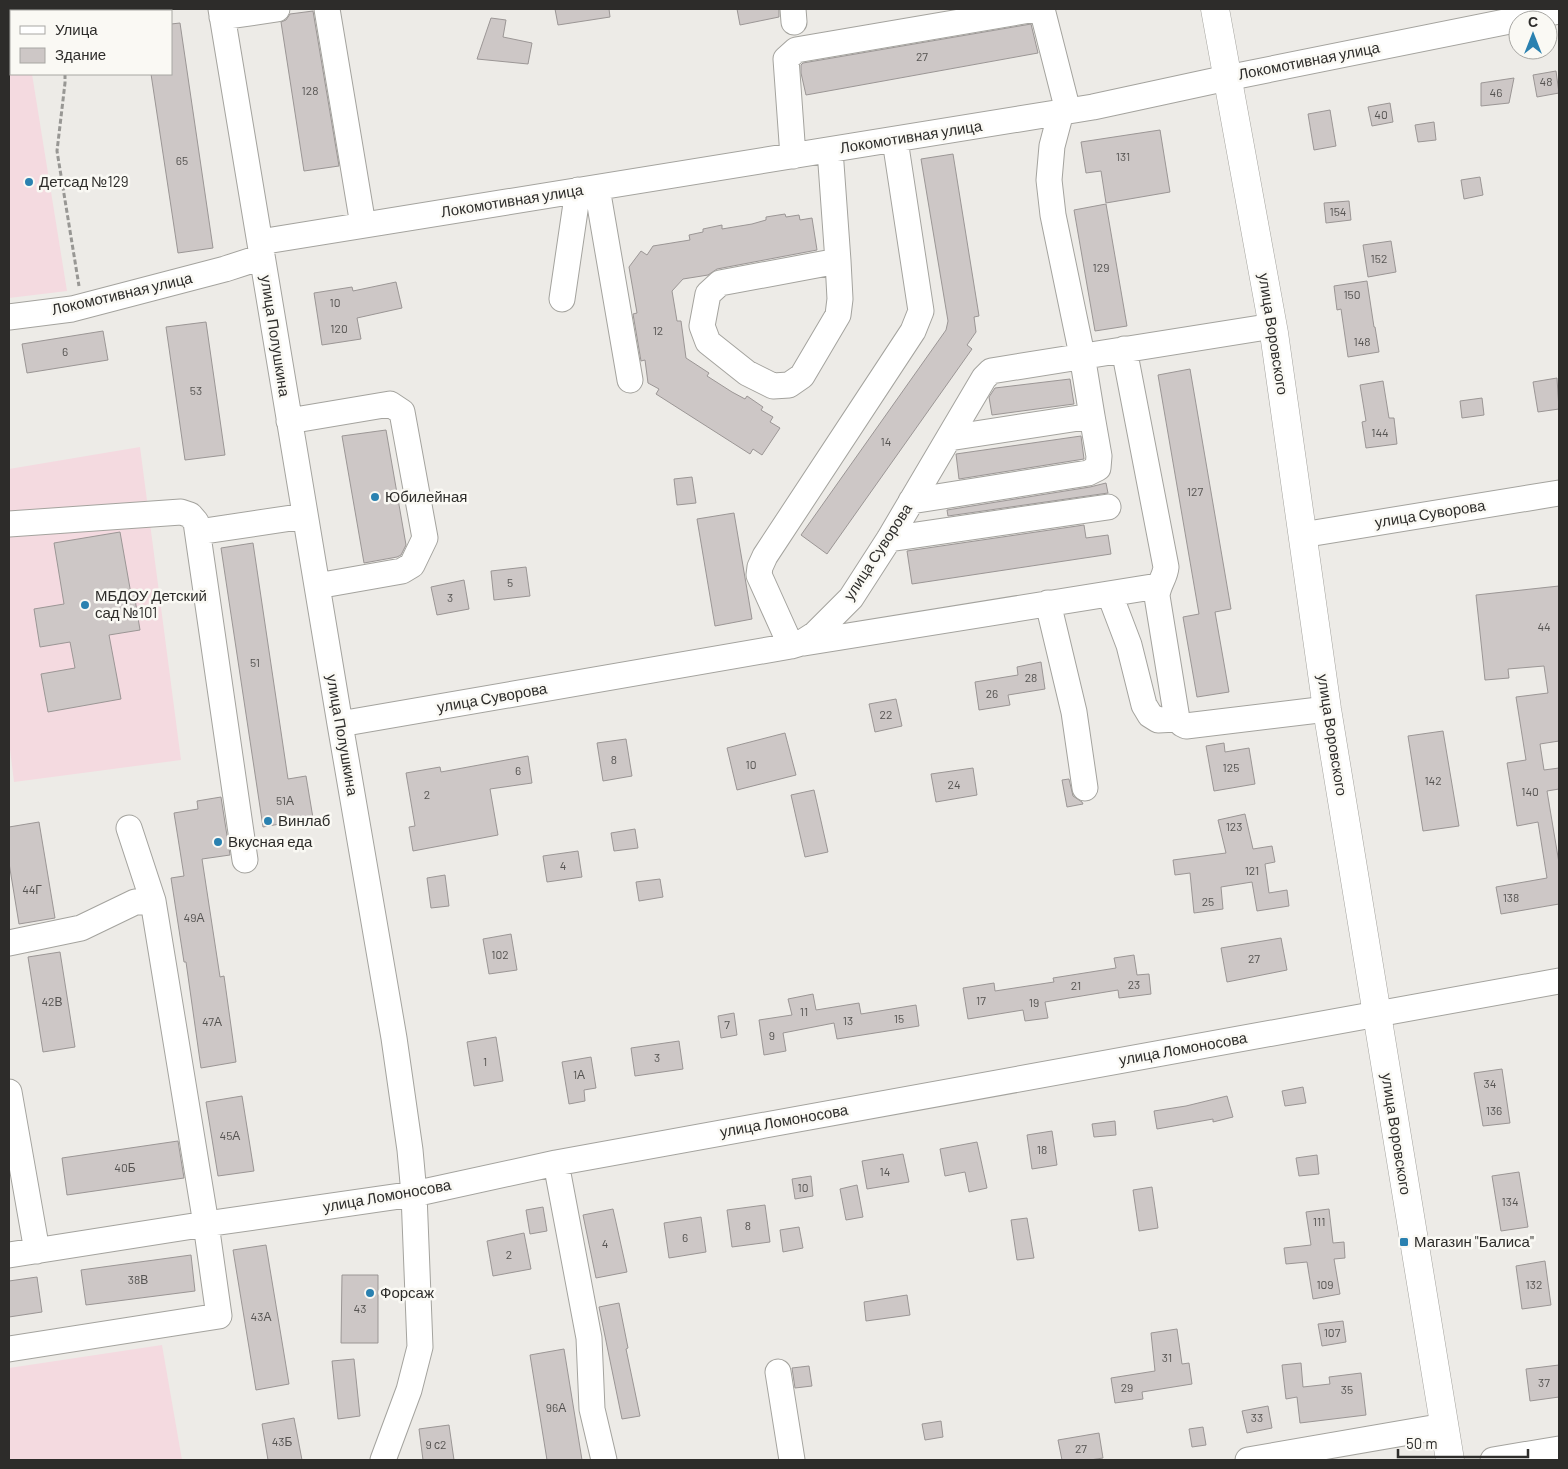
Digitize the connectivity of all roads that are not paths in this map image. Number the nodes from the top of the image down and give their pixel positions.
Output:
1 (278, 9) edge
2 (327, 9) edge
3 (1036, 9) edge
4 (1042, 9) edge
5 (1215, 9) edge
6 (1559, 11) edge
7 (222, 13) edge
8 (1227, 78) junction
9 (1065, 112) junction
10 (896, 140) junction
11 (830, 150) junction
12 (793, 156) junction
13 (587, 189) junction
14 (363, 225) junction
15 (261, 250) junction
16 (838, 261) junction
17 (562, 299) dead end
18 (9, 317) edge
19 (1273, 326) junction
20 (1124, 349) junction
21 (1082, 355) junction
22 (630, 380) dead end
23 (1092, 416) junction
24 (289, 421) junction
25 (949, 438) junction
26 (1559, 492) edge
27 (911, 501) junction
28 (1108, 507) dead end
29 (305, 516) junction
30 (9, 524) edge
31 (198, 532) junction
32 (1302, 535) junction
33 (889, 539) junction
34 (317, 586) junction
35 (1158, 586) junction
36 (1110, 595) junction
37 (1048, 603) junction
38 (796, 645) junction
39 (1327, 709) junction
40 (1177, 719) junction
41 (340, 724) junction
42 (1085, 788) dead end
43 (129, 828) dead end
44 (245, 860) dead end
45 (153, 901) junction
46 (9, 943) edge
47 (1559, 981) edge
48 (1377, 1014) junction
49 (9, 1092) edge
50 (556, 1162) junction
51 (414, 1194) junction
52 (206, 1224) junction
53 (37, 1251) junction
54 (9, 1255) edge
55 (9, 1349) edge
56 (778, 1372) dead end
57 (1444, 1426) junction
58 (1559, 1448) edge
59 (1310, 1455) edge
60 (383, 1460) edge
61 (604, 1460) edge
62 (792, 1460) edge
63 (1248, 1460) edge
64 (1450, 1460) edge
65 (1493, 1460) edge

1 - 7 street
2 - 14 street
3 - 12 street
4 - 9 street
5 - 8 main road, улица Воровского
6 - 8 street, Локомотивная улица
7 - 15 street, улица Полушкина
8 - 9 street, Локомотивная улица
8 - 19 main road, улица Воровского
9 - 10 street, Локомотивная улица
9 - 21 street
10 - 11 street, Локомотивная улица
10 - 38 street
11 - 12 street, Локомотивная улица
11 - 16 street
12 - 13 street, Локомотивная улица
13 - 14 street, Локомотивная улица
13 - 17 street
13 - 22 street
14 - 15 street, Локомотивная улица
15 - 18 street, Локомотивная улица
15 - 24 street, улица Полушкина
16 - 16 street
19 - 20 street, улица Суворова
19 - 32 main road, улица Воровского
20 - 21 street, улица Суворова
20 - 35 street
21 - 23 street
21 - 25 street, улица Суворова
23 - 25 street
23 - 27 street
24 - 29 street, улица Полушкина
24 - 34 street
25 - 27 street, улица Суворова
26 - 32 street, улица Суворова
27 - 33 street, улица Суворова
28 - 33 street
29 - 31 street
29 - 34 street, улица Полушкина
30 - 31 street
31 - 44 street
32 - 39 main road, улица Воровского
33 - 38 street, улица Суворова
34 - 41 street, улица Полушкина
35 - 36 street
35 - 40 street
36 - 37 street
36 - 40 street
37 - 38 street
37 - 42 street
38 - 41 street, улица Суворова
39 - 40 street
39 - 48 main road, улица Воровского
41 - 51 street, улица Полушкина
43 - 45 street
45 - 46 street
45 - 52 street
47 - 48 street, улица Ломоносова
48 - 50 street, улица Ломоносова
48 - 57 main road, улица Воровского
49 - 53 street
50 - 51 street, улица Ломоносова
50 - 61 street
51 - 52 street, улица Ломоносова
51 - 60 street, улица Полушкина
52 - 53 street, улица Ломоносова
52 - 55 street
53 - 54 street, улица Ломоносова
56 - 62 street
57 - 59 street
57 - 64 main road, улица Воровского
58 - 65 street
59 - 63 street

